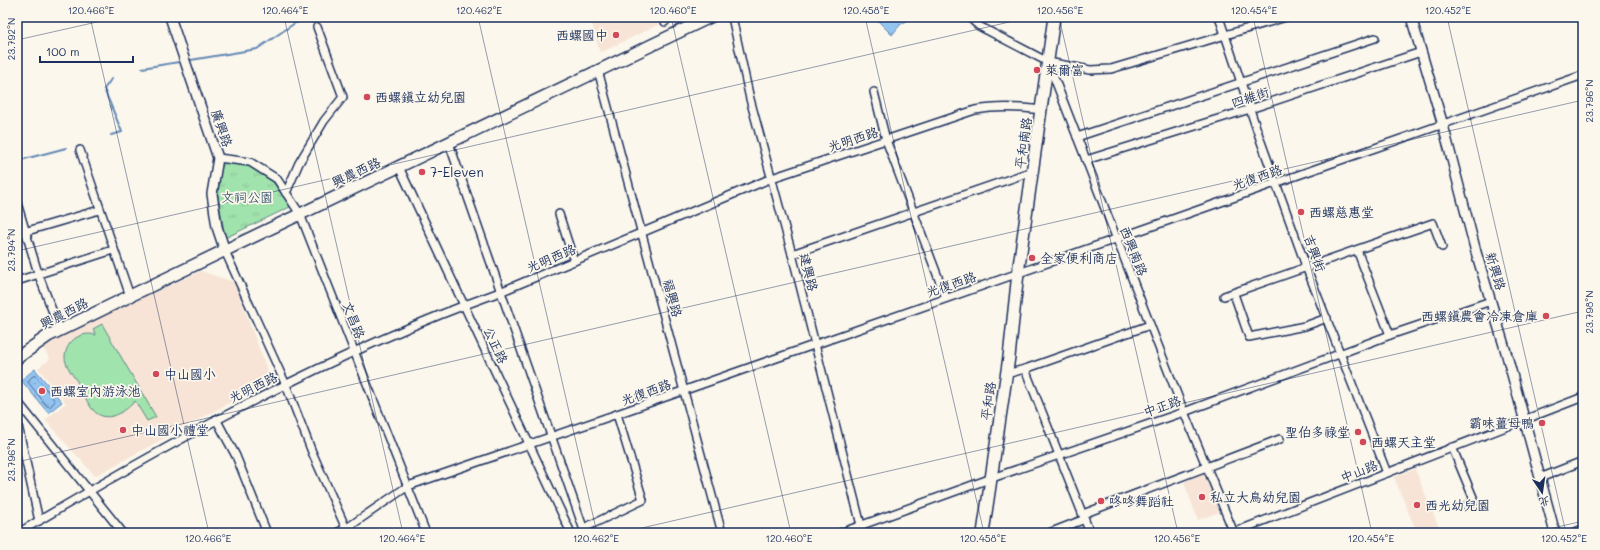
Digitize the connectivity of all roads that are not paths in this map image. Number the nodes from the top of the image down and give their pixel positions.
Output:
1 (170, 17) edge
2 (710, 17) edge
3 (732, 17) edge
4 (969, 17) edge
5 (1054, 17) edge
6 (1219, 17) edge
7 (1286, 17) edge
8 (1411, 17) edge
9 (317, 28) dead end
10 (1225, 37) junction
11 (1375, 38) dead end
12 (1421, 52) junction
13 (1048, 62) junction
14 (598, 70) junction
15 (1583, 75) edge
16 (1241, 83) junction
17 (874, 92) dead end
18 (1250, 109) junction
19 (1042, 110) junction
20 (1443, 125) junction
21 (1077, 137) junction
22 (886, 140) junction
23 (449, 143) junction
24 (80, 150) dead end
25 (218, 158) junction
26 (1086, 160) junction
27 (399, 167) junction
28 (1033, 171) junction
29 (772, 178) junction
30 (1277, 183) junction
31 (286, 193) junction
32 (17, 203) edge
33 (99, 210) junction
34 (914, 211) junction
35 (300, 214) junction
36 (558, 214) dead end
37 (25, 231) junction
38 (642, 233) junction
39 (17, 234) edge
40 (1116, 239) junction
41 (1442, 247) dead end
42 (114, 250) junction
43 (1357, 250) junction
44 (225, 251) junction
45 (792, 254) junction
46 (574, 261) junction
47 (1307, 268) junction
48 (38, 273) junction
49 (1018, 273) junction
50 (17, 281) edge
51 (500, 292) junction
52 (1234, 294) junction
53 (130, 296) junction
54 (1224, 296) dead end
55 (946, 298) junction
56 (1491, 301) junction
57 (463, 305) junction
58 (1327, 318) junction
59 (1150, 325) junction
60 (60, 331) junction
61 (1390, 335) junction
62 (815, 344) junction
63 (354, 351) junction
64 (1341, 354) junction
65 (17, 358) edge
66 (1025, 369) junction
67 (1006, 374) junction
68 (286, 385) junction
69 (685, 390) junction
70 (1583, 397) edge
71 (17, 401) edge
72 (25, 412) junction
73 (1184, 412) junction
74 (617, 414) junction
75 (216, 419) junction
76 (17, 420) edge
77 (1524, 420) junction
78 (551, 436) junction
79 (1280, 439) dead end
80 (530, 444) junction
81 (1452, 447) junction
82 (1060, 454) junction
83 (1583, 461) edge
84 (1207, 467) junction
85 (1387, 473) junction
86 (992, 478) junction
87 (1540, 478) junction
88 (408, 486) junction
89 (89, 490) junction
90 (1466, 506) dead end
91 (1084, 517) junction
92 (39, 520) junction
93 (862, 529) edge
94 (1583, 529) edge
95 (585, 530) edge
96 (348, 531) edge
97 (18, 533) edge
98 (123, 533) edge
99 (267, 533) edge
100 (336, 533) edge
101 (426, 533) edge
102 (571, 533) edge
103 (722, 533) edge
104 (840, 533) edge
105 (984, 533) edge
106 (1049, 533) edge
107 (1090, 533) edge
108 (1234, 533) edge
109 (1555, 533) edge
110 (1573, 533) edge

1 - 25 street, 廣興路
2 - 14 main road, 興農西路
3 - 29 street, 建興路
4 - 13 street
5 - 13 main road, 平和南路
6 - 10 street, 吉興街
7 - 10 street
8 - 12 street, 新興路
9 - 31 street
10 - 13 street
10 - 16 street, 吉興街
11 - 16 street
12 - 18 street, 四維街
12 - 20 street, 新興路
13 - 19 main road, 平和南路
13 - 21 street, 西興南路
14 - 23 main road, 興農西路
14 - 38 street, 福興路
15 - 20 street, 光復西路
16 - 18 street, 吉興街
16 - 21 street
17 - 22 street
18 - 26 street, 四維街
18 - 30 street, 吉興街
19 - 22 street, 光明西路
19 - 28 main road, 平和南路
20 - 30 street, 光復西路
20 - 56 street, 新興路
21 - 26 street, 西興南路
22 - 29 street, 光明西路
22 - 34 street
23 - 27 main road, 興農西路
23 - 51 street
24 - 33 street
25 - 31 street, 文昌路
25 - 44 street, 廣興路
26 - 40 street, 西興南路
27 - 35 main road, 興農西路
27 - 57 street, 公正路
28 - 34 street
28 - 49 main road, 平和南路
29 - 38 street, 光明西路
29 - 45 street, 建興路
30 - 40 street, 光復西路
30 - 47 street, 吉興街
31 - 35 street, 文昌路
32 - 37 street
33 - 37 street
33 - 42 street
34 - 45 street
34 - 55 street
35 - 44 main road, 興農西路
35 - 63 street, 文昌路
36 - 46 street
37 - 39 street
37 - 48 street
38 - 46 street, 光明西路
38 - 69 street, 福興路
40 - 49 street, 光復西路
40 - 59 street, 西興南路
41 - 43 street
42 - 48 street
42 - 53 street
43 - 47 street
43 - 61 street
44 - 53 main road, 興農西路
44 - 68 street
45 - 62 street, 建興路
46 - 51 street, 光明西路
47 - 52 street
47 - 58 street, 吉興街
48 - 50 street
48 - 60 street
49 - 55 street, 光復西路
49 - 67 main road, 平和路
51 - 57 street, 光明西路
51 - 78 street
52 - 54 street
52 - 58 street
53 - 60 main road, 興農西路
55 - 62 street, 光復西路
56 - 61 street, 中正路
56 - 77 street, 新興路
57 - 63 street, 光明西路
57 - 80 street, 公正路
58 - 64 street, 吉興街
59 - 66 street
59 - 73 street, 西興南路
60 - 65 main road, 興農西路
61 - 64 street, 中正路
62 - 69 street, 光復西路
62 - 93 street, 建興路
63 - 68 street, 光明西路
63 - 88 street, 文昌路
64 - 73 street, 中正路
64 - 85 street, 吉興街
66 - 67 street
66 - 82 street
67 - 86 main road, 平和路
68 - 75 street, 光明西路
68 - 96 street
69 - 74 street, 光復西路
69 - 103 street, 福興路
70 - 77 street, 中山路
71 - 72 street
72 - 76 street
72 - 89 street
73 - 82 street, 中正路
73 - 84 street, 西興南路
74 - 78 street, 光復西路
74 - 95 street
75 - 89 street, 光明西路
75 - 99 street
76 - 92 street
77 - 81 street, 中山路
77 - 87 street, 新興路
78 - 80 street, 光復西路
78 - 95 street
79 - 84 street
80 - 88 street, 光復西路
80 - 102 street, 公正路
81 - 85 street, 中山路
81 - 90 street
82 - 86 street, 中正路
82 - 91 street
83 - 87 street
84 - 91 street
84 - 108 street, 西興南路
85 - 108 street, 中山路
86 - 93 street, 中正路
86 - 105 main road, 平和路
87 - 109 street, 新興路
88 - 96 street, 光復西路
88 - 101 street, 文昌路
89 - 92 street, 光明西路
89 - 98 street
91 - 106 street
91 - 107 street
92 - 97 street, 光明西路
93 - 104 street, 中正路
94 - 110 street
96 - 100 street, 光復西路

